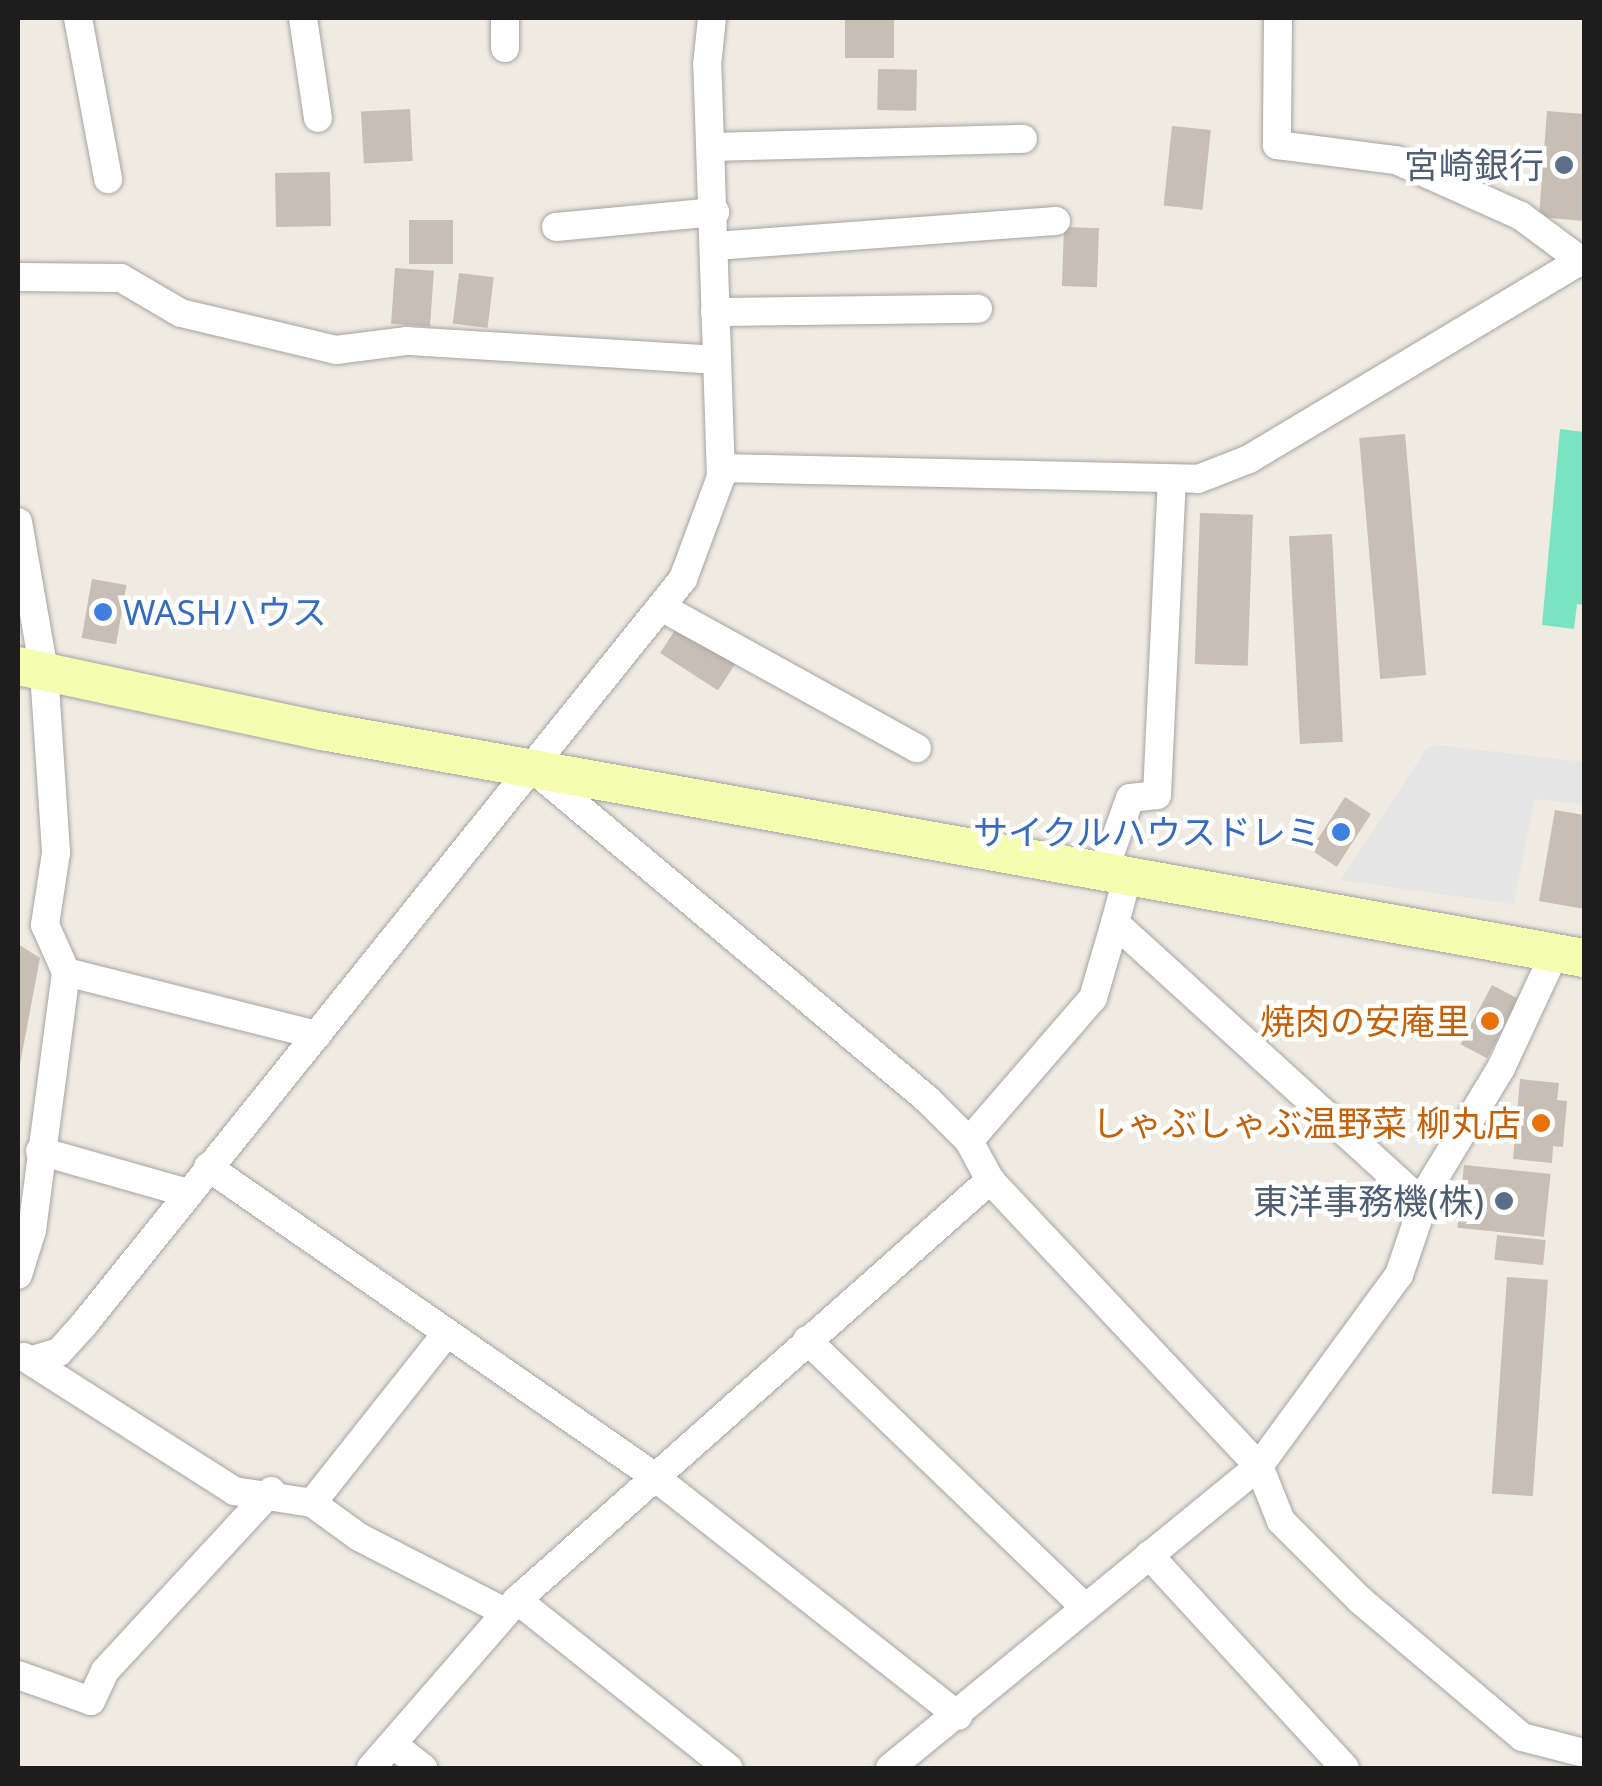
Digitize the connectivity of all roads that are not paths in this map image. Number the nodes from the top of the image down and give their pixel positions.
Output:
1 (78, 18) edge
2 (303, 18) edge
3 (505, 18) edge
4 (712, 18) edge
5 (1278, 18) edge
6 (505, 48) dead end
7 (318, 118) dead end
8 (1023, 139) dead end
9 (714, 147) junction
10 (108, 179) dead end
11 (716, 212) junction
12 (1056, 221) dead end
13 (556, 226) dead end
14 (716, 246) junction
15 (1581, 262) edge
16 (18, 277) edge
17 (978, 309) dead end
18 (715, 312) junction
19 (716, 360) junction
20 (720, 468) junction
21 (1172, 481) junction
22 (18, 522) edge
23 (663, 608) junction
24 (31, 668) edge
25 (917, 748) dead end
26 (533, 769) junction
27 (1116, 873) junction
28 (18, 920) edge
29 (1115, 923) junction
30 (46, 925) junction
31 (1570, 955) edge
32 (66, 972) junction
33 (316, 1035) junction
34 (969, 1142) junction
35 (40, 1152) junction
36 (208, 1167) junction
37 (990, 1180) junction
38 (187, 1193) junction
39 (1423, 1204) junction
40 (18, 1274) edge
41 (446, 1334) junction
42 (808, 1340) junction
43 (25, 1358) edge
44 (1260, 1466) junction
45 (651, 1474) junction
46 (271, 1491) junction
47 (312, 1503) junction
48 (1149, 1555) junction
49 (511, 1606) junction
50 (1084, 1608) junction
51 (18, 1675) edge
52 (958, 1716) junction
53 (395, 1746) junction
54 (1584, 1754) edge
55 (371, 1768) edge
56 (422, 1768) edge
57 (728, 1768) edge
58 (890, 1768) edge
59 (1345, 1768) edge

1 - 10 street
2 - 7 street
3 - 6 street
4 - 9 street
5 - 15 street
8 - 9 street
9 - 11 street
11 - 13 street
11 - 14 street
12 - 14 street
14 - 18 street
15 - 21 street
16 - 19 street
17 - 18 street
18 - 19 street
19 - 20 street
20 - 21 street
20 - 23 street
21 - 27 street
22 - 24 street
23 - 25 street
23 - 26 street
24 - 26 street
24 - 30 street
26 - 27 street
26 - 33 street
26 - 34 street
27 - 29 street
27 - 31 street
28 - 30 street
29 - 34 street
29 - 39 street
30 - 32 street
31 - 39 street
32 - 33 street
32 - 35 street
33 - 36 street
34 - 37 street
35 - 38 street
35 - 40 street
36 - 38 street
36 - 41 street
37 - 42 street
37 - 44 street
38 - 43 street
39 - 44 street
41 - 45 street
41 - 47 street
42 - 45 street
42 - 50 street
43 - 46 street
44 - 48 street
44 - 54 street
45 - 49 street
45 - 52 street
46 - 47 street
46 - 51 street
47 - 49 street
48 - 50 street
48 - 59 street
49 - 53 street
49 - 57 street
50 - 52 street
52 - 58 street
53 - 55 street
53 - 56 street

